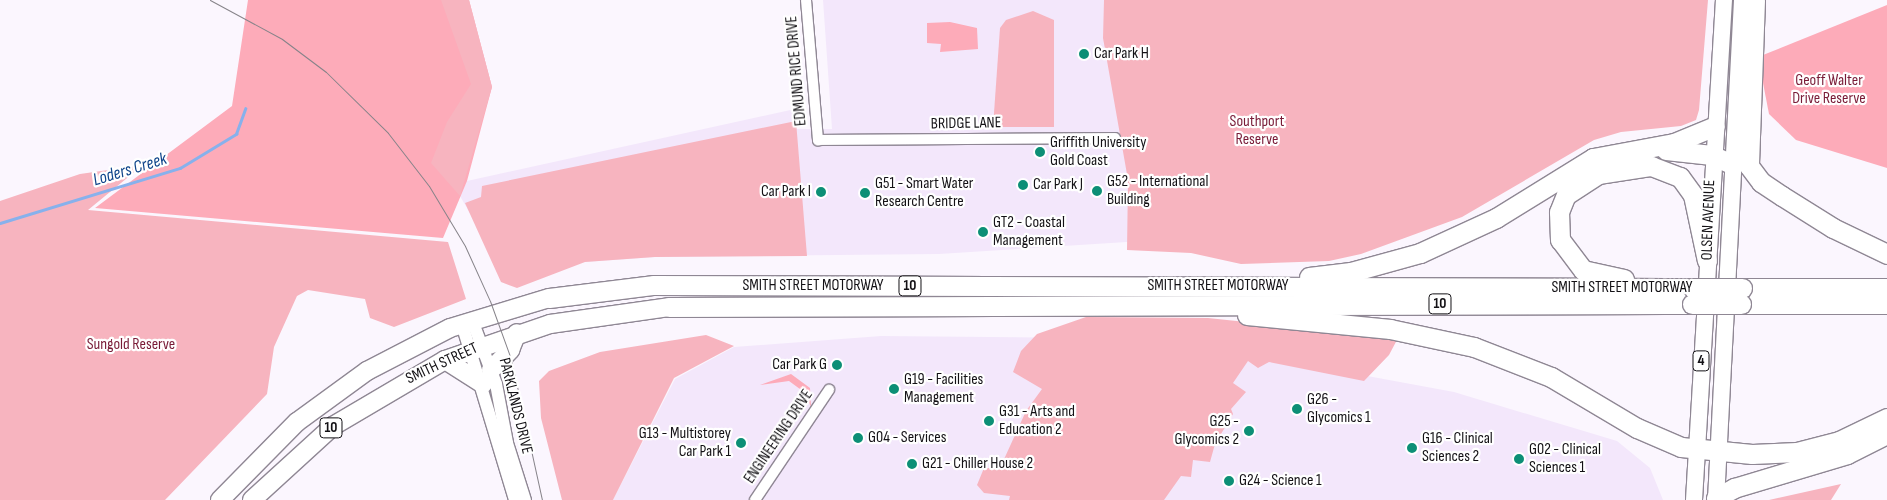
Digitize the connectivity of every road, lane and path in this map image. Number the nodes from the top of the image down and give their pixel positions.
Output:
1 (806, 0) edge
2 (1724, 0) edge
3 (1742, 0) edge
4 (1755, 0) edge
5 (1715, 126) junction
6 (1114, 138) dead end
7 (818, 140) joint
8 (1648, 148) junction
9 (1712, 155) junction
10 (1731, 164) junction
11 (1887, 254) edge
12 (1707, 261) junction
13 (1272, 285) junction
14 (1887, 288) edge
15 (1692, 296) junction
16 (1741, 296) junction
17 (549, 298) joint
18 (1887, 304) edge
19 (1189, 306) junction
20 (669, 307) joint
21 (467, 322) junction
22 (516, 333) junction
23 (476, 347) junction
24 (445, 360) junction
25 (487, 377) junction
26 (829, 390) dead end
27 (1887, 418) edge
28 (1887, 434) edge
29 (1696, 449) junction
30 (1720, 452) junction
31 (1716, 499) edge
32 (220, 500) edge
33 (252, 500) edge
34 (515, 500) edge
35 (525, 500) edge
36 (755, 500) edge
37 (1694, 500) edge

1 - 7 street, EDMUND RICE DRIVE
2 - 5 main road, OLSEN AVENUE / 4
3 - 10 main road, OLSEN AVENUE / 4
4 - 11 highway
5 - 8 highway
5 - 9 main road, OLSEN AVENUE / 4
6 - 7 street, BRIDGE LANE
8 - 9 highway
8 - 13 highway
9 - 10 highway
9 - 12 main road, OLSEN AVENUE / 4
10 - 30 main road, OLSEN AVENUE / 4
12 - 15 highway
12 - 29 main road, OLSEN AVENUE / 4
13 - 15 highway, SMITH STREET MOTORWAY / 10
13 - 17 highway, SMITH STREET MOTORWAY / 10
14 - 16 highway, SMITH STREET MOTORWAY / 10
15 - 16 highway, SMITH STREET MOTORWAY / 10, bridge
15 - 19 highway, SMITH STREET MOTORWAY / 10
16 - 18 highway, SMITH STREET MOTORWAY / 10
17 - 21 highway, SMITH STREET / 10
19 - 20 highway, SMITH STREET MOTORWAY / 10
19 - 29 highway
20 - 22 highway, SMITH STREET / 10
21 - 23 street, PARKLANDS DRIVE
21 - 32 highway, SMITH STREET / 10
22 - 23 highway, SMITH STREET / 10
22 - 25 highway
23 - 24 highway, SMITH STREET / 10
23 - 25 street, PARKLANDS DRIVE
24 - 25 highway
24 - 33 highway, SMITH STREET / 10
25 - 34 street, PARKLANDS DRIVE
25 - 35 street, PARKLANDS DRIVE
26 - 36 street, ENGINEERING DRIVE
27 - 30 highway
28 - 31 highway
29 - 30 highway
29 - 37 main road, OLSEN AVENUE / 4
30 - 31 main road, OLSEN AVENUE / 4

